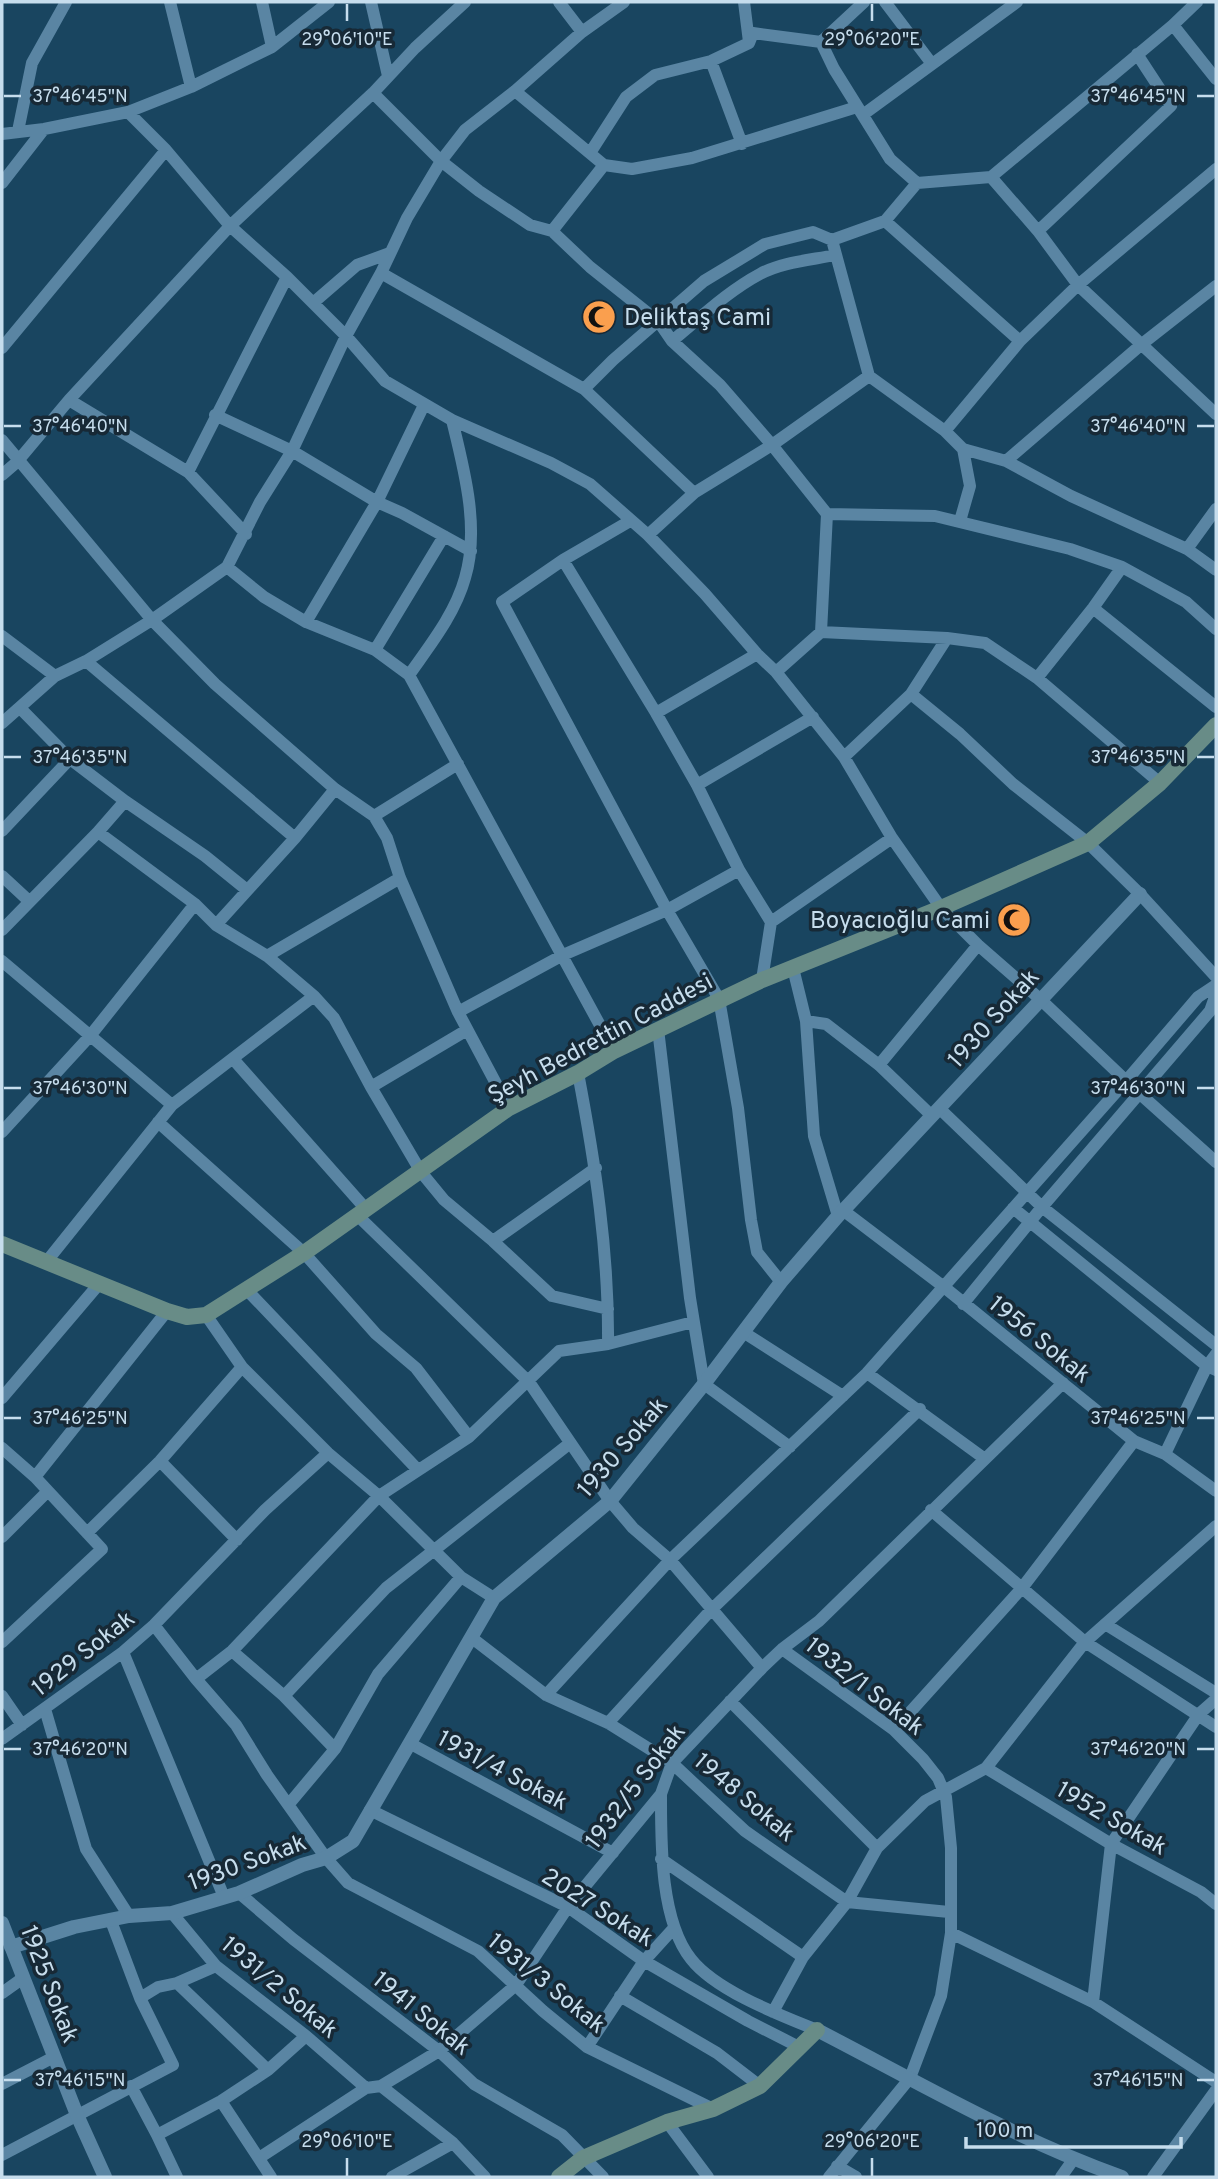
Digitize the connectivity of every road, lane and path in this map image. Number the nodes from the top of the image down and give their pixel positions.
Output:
1 (66, 2) edge
2 (170, 2) edge
3 (262, 2) edge
4 (329, 2) edge
5 (371, 2) edge
6 (466, 2) edge
7 (559, 2) edge
8 (624, 2) edge
9 (744, 2) edge
10 (864, 2) edge
11 (885, 2) edge
12 (1017, 2) edge
13 (1197, 2) edge
14 (1172, 25) junction
15 (582, 32) junction
16 (821, 42) junction
17 (749, 43) junction
18 (272, 47) junction
19 (1137, 54) junction
20 (711, 61) junction
21 (932, 64) junction
22 (388, 76) junction
23 (1216, 79) edge
24 (191, 87) junction
25 (515, 91) junction
26 (373, 93) junction
27 (861, 111) junction
28 (128, 112) junction
29 (44, 129) junction
30 (18, 131) junction
31 (2, 134) edge
32 (742, 144) junction
33 (166, 150) junction
34 (590, 153) junction
35 (441, 161) junction
36 (604, 165) junction
37 (1216, 169) edge
38 (991, 177) junction
39 (917, 183) junction
40 (2, 184) edge
41 (885, 221) junction
42 (230, 226) junction
43 (552, 231) junction
44 (1038, 231) junction
45 (832, 240) junction
46 (390, 253) junction
47 (835, 255) junction
48 (381, 273) junction
49 (287, 277) junction
50 (1077, 285) junction
51 (1216, 286) edge
52 (313, 303) junction
53 (659, 322) junction
54 (346, 336) junction
55 (672, 341) junction
56 (1020, 341) junction
57 (1142, 345) junction
58 (2, 348) edge
59 (869, 376) junction
60 (584, 388) junction
61 (69, 400) junction
62 (424, 405) junction
63 (1216, 414) edge
64 (215, 415) junction
65 (452, 420) junction
66 (945, 431) junction
67 (2, 440) edge
68 (772, 445) junction
69 (963, 449) junction
70 (292, 451) junction
71 (1006, 461) junction
72 (18, 462) junction
73 (188, 472) junction
74 (2, 475) edge
75 (694, 493) junction
76 (377, 502) junction
77 (1216, 509) edge
78 (827, 514) junction
79 (630, 521) junction
80 (960, 521) junction
81 (246, 534) junction
82 (648, 534) junction
83 (444, 536) junction
84 (1186, 549) junction
85 (471, 551) junction
86 (563, 561) junction
87 (227, 567) junction
88 (1122, 567) junction
89 (1216, 570) edge
90 (1093, 608) junction
91 (152, 620) junction
92 (306, 622) junction
93 (1216, 629) edge
94 (821, 632) junction
95 (2, 636) edge
96 (947, 638) junction
97 (375, 650) junction
98 (757, 654) junction
99 (86, 661) junction
100 (776, 672) junction
101 (409, 675) junction
102 (55, 676) junction
103 (1037, 678) junction
104 (911, 694) junction
105 (1216, 707) edge
106 (20, 708) junction
107 (656, 713) junction
108 (813, 717) junction
109 (2, 723) edge
110 (1216, 725) edge
111 (844, 757) junction
112 (70, 759) junction
113 (458, 764) junction
114 (1160, 783) junction
115 (697, 785) junction
116 (335, 789) junction
117 (125, 801) junction
118 (374, 816) junction
119 (2, 831) edge
120 (98, 832) junction
121 (295, 838) junction
122 (892, 838) junction
123 (1088, 843) junction
124 (739, 870) junction
125 (2, 876) edge
126 (400, 878) junction
127 (247, 890) junction
128 (1140, 894) junction
129 (29, 901) junction
130 (195, 904) junction
131 (942, 908) junction
132 (667, 911) junction
133 (771, 922) junction
134 (216, 925) junction
135 (2, 930) edge
136 (978, 946) junction
137 (562, 955) junction
138 (267, 956) junction
139 (2, 961) edge
140 (793, 968) junction
141 (1216, 977) edge
142 (762, 979) junction
143 (1216, 985) edge
144 (1216, 994) edge
145 (314, 996) junction
146 (719, 999) junction
147 (1041, 999) junction
148 (458, 1012) junction
149 (806, 1021) junction
150 (658, 1029) junction
151 (467, 1030) junction
152 (90, 1036) junction
153 (614, 1051) junction
154 (234, 1060) junction
155 (879, 1065) junction
156 (578, 1073) junction
157 (1126, 1081) junction
158 (371, 1087) junction
159 (1139, 1093) junction
160 (172, 1105) junction
161 (509, 1108) junction
162 (936, 1113) junction
163 (158, 1122) junction
164 (2, 1132) edge
165 (1216, 1162) edge
166 (596, 1168) junction
167 (421, 1172) junction
168 (1027, 1192) junction
169 (1042, 1207) junction
170 (1013, 1208) junction
171 (361, 1212) junction
172 (841, 1213) junction
173 (1029, 1223) junction
174 (493, 1241) junction
175 (2, 1244) edge
176 (304, 1253) junction
177 (47, 1261) junction
178 (781, 1282) junction
179 (99, 1284) junction
180 (944, 1287) junction
181 (247, 1290) junction
182 (963, 1304) junction
183 (608, 1309) junction
184 (167, 1311) junction
185 (206, 1315) junction
186 (694, 1322) junction
187 (743, 1332) junction
188 (608, 1344) junction
189 (1216, 1345) edge
190 (1216, 1354) edge
191 (242, 1367) junction
192 (1212, 1368) edge
193 (867, 1373) junction
194 (529, 1382) junction
195 (1063, 1383) junction
196 (704, 1384) junction
197 (843, 1396) junction
198 (2, 1398) edge
199 (919, 1409) junction
200 (469, 1437) junction
201 (1134, 1441) junction
202 (569, 1444) junction
203 (790, 1447) junction
204 (2, 1448) edge
205 (328, 1453) junction
206 (1165, 1454) junction
207 (985, 1459) junction
208 (160, 1461) junction
209 (418, 1471) junction
210 (35, 1477) junction
211 (48, 1491) junction
212 (1216, 1491) edge
213 (379, 1496) junction
214 (610, 1502) junction
215 (931, 1510) junction
216 (1216, 1526) edge
217 (87, 1533) junction
218 (2, 1537) edge
219 (237, 1539) junction
220 (435, 1552) junction
221 (670, 1560) junction
222 (461, 1577) junction
223 (1022, 1588) junction
224 (495, 1598) junction
225 (711, 1609) junction
226 (1105, 1624) junction
227 (154, 1625) junction
228 (472, 1638) junction
229 (2, 1642) edge
230 (1085, 1642) junction
231 (782, 1649) junction
232 (232, 1651) junction
233 (123, 1652) junction
234 (762, 1668) junction
235 (196, 1679) junction
236 (1216, 1693) edge
237 (546, 1695) junction
238 (2, 1696) edge
239 (284, 1696) junction
240 (1216, 1699) edge
241 (730, 1700) junction
242 (45, 1709) junction
243 (1199, 1714) junction
244 (608, 1723) junction
245 (22, 1725) junction
246 (1216, 1727) edge
247 (894, 1730) junction
248 (2, 1739) edge
249 (411, 1744) junction
250 (335, 1749) junction
251 (673, 1763) junction
252 (986, 1768) junction
253 (944, 1792) junction
254 (661, 1794) junction
255 (289, 1804) junction
256 (370, 1810) junction
257 (1111, 1844) junction
258 (877, 1848) junction
259 (613, 1853) junction
260 (326, 1858) junction
261 (661, 1859) junction
262 (231, 1895) junction
263 (847, 1902) junction
264 (1216, 1904) edge
265 (568, 1907) junction
266 (949, 1912) junction
267 (172, 1913) junction
268 (129, 1916) junction
269 (111, 1920) junction
270 (2, 1923) edge
271 (673, 1929) junction
272 (950, 1933) junction
273 (11, 1947) junction
274 (803, 1957) junction
275 (644, 1961) junction
276 (216, 1966) junction
277 (23, 1978) junction
278 (177, 1983) junction
279 (516, 1984) junction
280 (2, 1993) edge
281 (620, 1996) junction
282 (141, 1998) junction
283 (1093, 2002) junction
284 (773, 2012) junction
285 (817, 2030) junction
286 (306, 2036) junction
287 (587, 2047) junction
288 (799, 2048) junction
289 (439, 2051) junction
290 (54, 2057) junction
291 (268, 2070) junction
292 (910, 2078) junction
293 (1216, 2082) edge
294 (2, 2084) edge
295 (760, 2086) junction
296 (131, 2087) junction
297 (381, 2087) junction
298 (366, 2088) junction
299 (1216, 2090) edge
300 (221, 2101) junction
301 (713, 2109) junction
302 (77, 2115) junction
303 (667, 2122) junction
304 (158, 2135) junction
305 (453, 2143) junction
306 (2, 2155) edge
307 (259, 2158) junction
308 (583, 2158) junction
309 (1073, 2160) junction
310 (833, 2172) edge
311 (105, 2177) edge
312 (177, 2177) edge
313 (271, 2177) edge
314 (392, 2177) edge
315 (485, 2177) edge
316 (559, 2177) edge
317 (603, 2177) edge
318 (708, 2177) edge
319 (856, 2177) edge
320 (1061, 2177) edge
321 (1122, 2177) edge
322 (1153, 2177) edge

1 - 30 street
2 - 24 street
3 - 18 street
4 - 18 street
5 - 22 street
6 - 22 street
7 - 15 street
8 - 15 street
9 - 17 street
10 - 16 street
11 - 21 street
12 - 21 street
13 - 14 street
14 - 19 street
14 - 23 street
15 - 25 street
16 - 17 street
16 - 27 street
17 - 20 street
18 - 24 street
19 - 38 street
19 - 44 street
20 - 32 street
20 - 34 street
21 - 27 street
22 - 26 street
24 - 28 street
25 - 34 street
25 - 35 street
26 - 35 street
26 - 42 street
27 - 32 street
27 - 39 street
28 - 29 street
28 - 33 street
29 - 30 street
29 - 40 street
30 - 31 street
32 - 36 street
33 - 42 street
33 - 58 street
34 - 36 street
35 - 43 street
35 - 46 street
36 - 43 street
37 - 50 street
38 - 39 street
38 - 44 street
39 - 41 street
41 - 45 street
41 - 56 street
42 - 49 street
42 - 61 street
43 - 53 street
44 - 50 street
45 - 47 street
45 - 53 street
46 - 48 street
46 - 52 street
47 - 55 street
47 - 59 street
48 - 54 street
48 - 60 street
49 - 52 street
49 - 64 street
50 - 56 street
50 - 57 street
51 - 57 street
52 - 54 street
53 - 55 street
53 - 60 street
54 - 62 street
54 - 70 street
55 - 68 street
56 - 66 street
57 - 63 street
57 - 71 street
59 - 66 street
59 - 68 street
60 - 75 street
61 - 72 street
61 - 73 street
62 - 65 street
62 - 76 street
64 - 70 street
64 - 73 street
65 - 79 street
65 - 85 street
66 - 69 street
67 - 72 street
68 - 75 street
68 - 78 street
69 - 71 street
69 - 80 street
70 - 76 street
70 - 81 street
71 - 84 street
72 - 74 street
72 - 91 street
73 - 81 street
75 - 82 street
76 - 83 street
76 - 92 street
77 - 84 street
78 - 80 street
78 - 94 street
79 - 82 street
79 - 86 street
80 - 88 street
81 - 87 street
82 - 98 street
83 - 85 street
83 - 97 street
84 - 89 street
85 - 101 street
86 - 107 street
86 - 132 street
87 - 91 street
87 - 92 street
88 - 90 street
88 - 93 street
90 - 103 street
90 - 105 street
91 - 99 street
91 - 116 street
92 - 97 street
94 - 96 street
94 - 100 street
95 - 102 street
96 - 103 street
96 - 104 street
97 - 101 street
98 - 100 street
98 - 107 street
99 - 102 street
99 - 121 street
100 - 108 street
101 - 113 street
102 - 106 street
103 - 114 street
104 - 111 street
104 - 123 street
106 - 109 street
106 - 112 street
107 - 115 street
108 - 111 street
108 - 115 street
110 - 114 main road, Şeyh Bedrettin Caddesi
111 - 122 street
112 - 117 street
112 - 119 street
113 - 118 street
113 - 137 street
114 - 123 main road, Şeyh Bedrettin Caddesi
115 - 124 street
116 - 118 street
116 - 121 street
117 - 120 street
117 - 127 street
118 - 126 street
120 - 129 street
120 - 130 street
121 - 127 street
122 - 131 street
122 - 133 street
123 - 128 street
123 - 131 main road, Şeyh Bedrettin Caddesi
124 - 132 street
124 - 133 street
125 - 129 street
126 - 138 street
126 - 148 street
127 - 134 street
128 - 141 street
128 - 147 street, 1930 Sokak
129 - 135 street
130 - 134 street
130 - 152 street
131 - 136 street
131 - 140 main road, Şeyh Bedrettin Caddesi
132 - 137 street
132 - 146 street
133 - 142 street
134 - 138 street
136 - 147 street
136 - 155 street
137 - 148 street
137 - 153 street
138 - 145 street
139 - 152 street
140 - 142 main road, Şeyh Bedrettin Caddesi
140 - 149 street
142 - 146 main road, Şeyh Bedrettin Caddesi
143 - 157 street
144 - 159 street
145 - 154 street
145 - 158 street
146 - 150 main road, Şeyh Bedrettin Caddesi
146 - 178 street
147 - 157 street
147 - 162 street, 1930 Sokak
148 - 151 street
149 - 155 street
149 - 172 street
150 - 153 main road, Şeyh Bedrettin Caddesi
150 - 186 street
151 - 158 street
151 - 161 street
152 - 160 street
152 - 164 street
153 - 156 main road, Şeyh Bedrettin Caddesi
154 - 160 street
154 - 171 street
155 - 162 street
156 - 161 main road, Şeyh Bedrettin Caddesi
156 - 166 street
157 - 159 street
157 - 168 street
158 - 167 street
159 - 165 street
159 - 169 street
160 - 163 street
161 - 167 main road, Şeyh Bedrettin Caddesi
162 - 168 street
162 - 172 street, 1930 Sokak
163 - 176 street
163 - 177 street
166 - 174 street
166 - 183 street
167 - 171 main road, Şeyh Bedrettin Caddesi
167 - 174 street
168 - 169 street
168 - 170 street
169 - 173 street
169 - 189 street
170 - 173 street
170 - 180 street
171 - 176 main road, Şeyh Bedrettin Caddesi
171 - 194 street
172 - 178 street, 1930 Sokak
172 - 180 street, 1956 Sokak
173 - 182 street
173 - 192 street
174 - 183 street
175 - 177 main road
176 - 181 main road, Şeyh Bedrettin Caddesi
176 - 200 street
177 - 179 main road
178 - 187 street, 1930 Sokak
179 - 184 main road
179 - 198 street
180 - 182 street, 1956 Sokak
180 - 193 street
181 - 185 main road, Şeyh Bedrettin Caddesi
181 - 209 street
182 - 195 street, 1956 Sokak
183 - 188 street
184 - 185 main road
184 - 210 street
185 - 191 street
186 - 188 street
186 - 196 street
187 - 196 street, 1930 Sokak
187 - 197 street
188 - 194 street
190 - 192 street
191 - 205 street
191 - 208 street
192 - 206 street
193 - 197 street
193 - 199 street
194 - 200 street
194 - 202 street
195 - 201 street, 1956 Sokak
195 - 207 street, 1932/5 Sokak
196 - 203 street
196 - 214 street, 1930 Sokak
197 - 203 street
199 - 207 street
199 - 225 street
200 - 209 street
201 - 206 street, 1956 Sokak
201 - 223 street
202 - 214 street
202 - 220 street
203 - 221 street
204 - 210 street
205 - 213 street
205 - 219 street, 1929 Sokak
206 - 212 street, 1956 Sokak
207 - 215 street, 1932/5 Sokak
208 - 217 street
208 - 219 street
209 - 213 street
210 - 211 street
211 - 217 street
211 - 218 street
213 - 220 street
213 - 232 street
214 - 221 street
214 - 224 street, 1930 Sokak
215 - 223 street
215 - 231 street, 1932/5 Sokak
216 - 226 street
217 - 229 street
219 - 227 street, 1929 Sokak
220 - 222 street
220 - 239 street
221 - 225 street
221 - 237 street
222 - 224 street
222 - 250 street
223 - 230 street
223 - 247 street
224 - 228 street, 1930 Sokak
225 - 234 street
225 - 244 street
226 - 230 street
226 - 236 street
227 - 233 street, 1929 Sokak
227 - 235 street, 1931/3 Sokak
228 - 237 street, 1948 Sokak
228 - 249 street, 1930 Sokak
230 - 243 street
230 - 252 street
231 - 234 street, 1932/5 Sokak
231 - 247 street, 1932/1 Sokak
232 - 235 street
232 - 239 street
233 - 242 street, 1929 Sokak
233 - 262 street
234 - 241 street, 1932/5 Sokak
235 - 255 street, 1931/3 Sokak
237 - 244 street, 1948 Sokak
238 - 245 street
239 - 250 street
240 - 243 street
241 - 251 street, 1932/5 Sokak
241 - 258 street
242 - 245 street, 1929 Sokak
242 - 268 street
243 - 246 street
243 - 257 street
244 - 251 street, 1948 Sokak
245 - 248 street, 1929 Sokak
247 - 253 street, 1932/1 Sokak
249 - 256 street, 1930 Sokak
249 - 259 street, 1931/4 Sokak
250 - 255 street
251 - 254 street, 1932/5 Sokak
251 - 263 street, 1948 Sokak
252 - 253 street
252 - 257 street, 1952 Sokak
253 - 258 street
253 - 266 street, 1932/1 Sokak
254 - 259 street, 1932/5 Sokak
254 - 261 street
255 - 260 street, 1931/3 Sokak
256 - 260 street, 1930 Sokak
256 - 265 street, 2027 Sokak
257 - 264 street, 1952 Sokak
257 - 283 street
258 - 263 street
259 - 265 street, 1932/5 Sokak
260 - 262 street, 1930 Sokak
260 - 279 street, 1931/3 Sokak
261 - 271 street
261 - 274 street
262 - 267 street, 1930 Sokak
262 - 289 street, 1941 Sokak
263 - 266 street
263 - 274 street
265 - 275 street, 2027 Sokak
265 - 279 street, 1932/5 Sokak
266 - 272 street, 1932/1 Sokak
267 - 268 street, 1930 Sokak
267 - 276 street, 1931/2 Sokak
268 - 269 street, 1930 Sokak
269 - 273 street, 1930 Sokak
269 - 282 street
270 - 273 street, 1925 Sokak
271 - 275 street
271 - 284 street
272 - 283 street
272 - 292 street, 1932/1 Sokak
273 - 277 street, 1925 Sokak
274 - 284 street
275 - 281 street
275 - 288 street, 2027 Sokak
276 - 278 street
276 - 286 street, 1931/2 Sokak
277 - 280 street
277 - 290 street, 1925 Sokak
278 - 282 street
278 - 291 street
279 - 287 street, 1931/3 Sokak
279 - 289 street, 1932/5 Sokak
281 - 287 street
281 - 295 street
282 - 296 street
283 - 293 street
284 - 285 street
285 - 288 main road
285 - 292 street
286 - 291 street
286 - 298 street, 1931/2 Sokak
287 - 301 street, 1931/3 Sokak
288 - 295 main road
289 - 297 street, 1932/5 Sokak
289 - 308 street, 1941 Sokak
290 - 294 street
290 - 302 street, 1925 Sokak
291 - 300 street
292 - 309 street
292 - 310 street, 1932/1 Sokak
295 - 301 main road
296 - 302 street
296 - 304 street
297 - 298 street, 1932/5 Sokak
297 - 305 street
298 - 307 street, 1932/5 Sokak
299 - 322 street
300 - 304 street
300 - 307 street
301 - 303 main road
302 - 306 street
302 - 311 street, 1925 Sokak
303 - 308 main road
303 - 318 street
304 - 312 street
305 - 314 street
305 - 315 street
307 - 313 street
308 - 316 main road
308 - 317 street, 1941 Sokak
309 - 320 street
309 - 321 street
310 - 319 street

